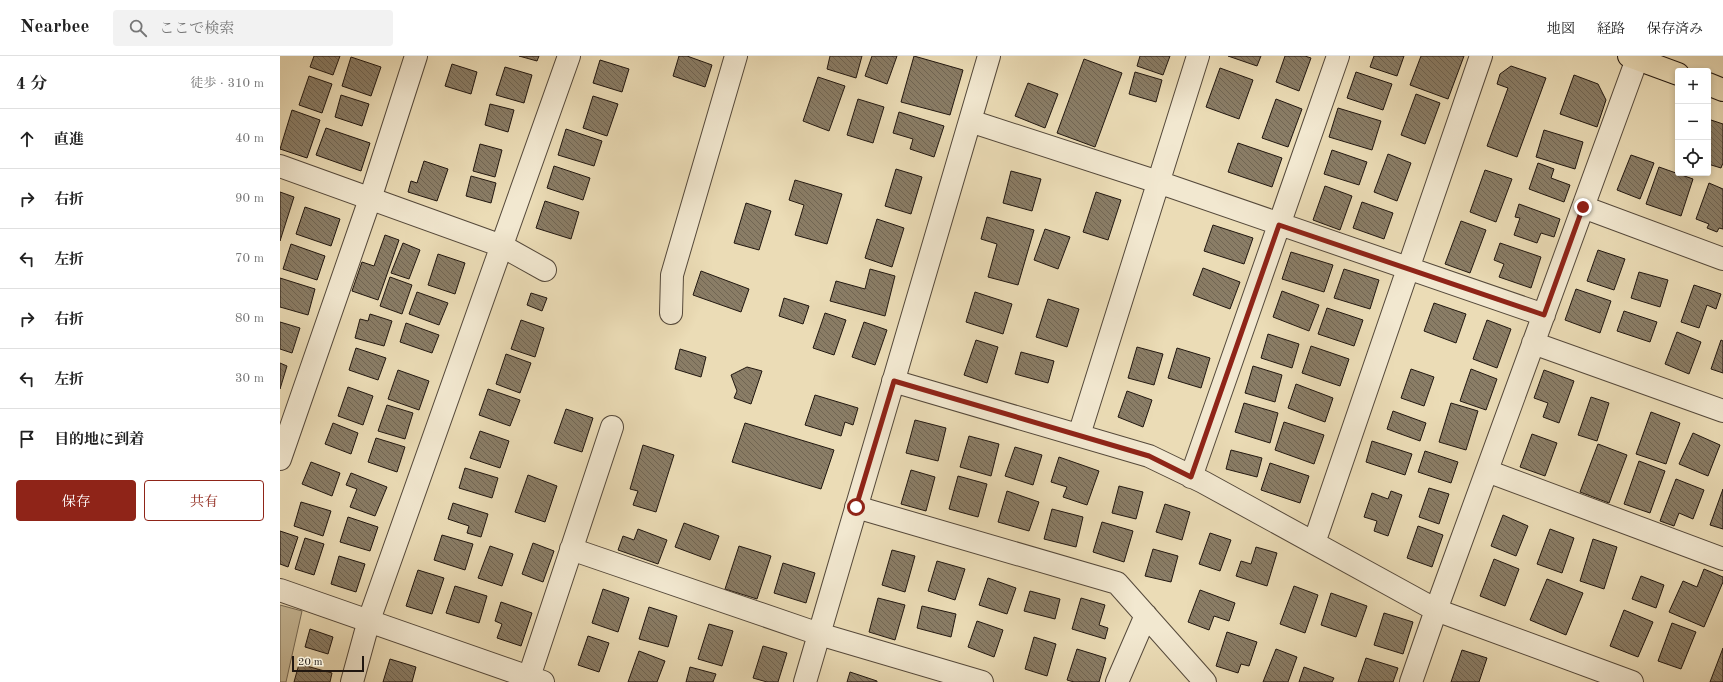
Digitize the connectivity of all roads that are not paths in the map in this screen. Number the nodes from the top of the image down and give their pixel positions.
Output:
1 (416, 56) edge
2 (569, 56) edge
3 (736, 56) edge
4 (989, 56) edge
5 (1198, 56) edge
6 (1338, 56) edge
7 (1481, 56) edge
8 (1633, 57) edge
9 (1675, 73) edge
10 (1711, 85) edge
11 (1723, 90) edge
12 (970, 121) junction
13 (280, 166) edge
14 (1158, 182) junction
15 (370, 199) junction
16 (1583, 207) junction
17 (1279, 225) junction
18 (502, 246) junction
19 (1723, 259) edge
20 (1408, 268) junction
21 (545, 270) dead end
22 (671, 313) dead end
23 (1544, 315) junction
24 (1533, 343) junction
25 (894, 381) junction
26 (1723, 411) edge
27 (612, 427) dead end
28 (1079, 435) junction
29 (280, 459) edge
30 (1487, 471) junction
31 (1191, 477) junction
32 (856, 507) junction
33 (1314, 543) junction
34 (571, 549) junction
35 (1723, 559) edge
36 (280, 590) edge
37 (1436, 610) junction
38 (1146, 615) junction
39 (369, 620) junction
40 (819, 634) junction
41 (536, 679) edge
42 (960, 679) edge
43 (352, 682) edge
44 (805, 682) edge
45 (982, 682) edge
46 (1118, 682) edge
47 (1205, 682) edge
48 (1411, 682) edge
49 (1632, 682) edge

1 - 15 street
2 - 18 street
3 - 22 street
4 - 12 street
5 - 14 street
6 - 17 street
7 - 20 street
8 - 9 main road
8 - 16 street
10 - 11 main road
12 - 14 street
12 - 25 street
13 - 15 street
14 - 17 street
14 - 28 street
15 - 18 street
15 - 29 street
16 - 19 street
16 - 23 street
17 - 20 street
17 - 31 street
18 - 21 street
18 - 39 street
20 - 23 street
20 - 33 street
23 - 24 street
24 - 26 street
24 - 30 street
25 - 28 street
25 - 32 street
27 - 34 street
28 - 31 street
30 - 35 street
30 - 37 street
31 - 33 street
32 - 38 street
32 - 40 street
33 - 37 street
34 - 40 street
34 - 41 street
36 - 39 street
37 - 48 street
37 - 49 street
38 - 46 street
38 - 47 street
39 - 41 street
39 - 43 street
40 - 42 street
40 - 44 street
42 - 45 street

